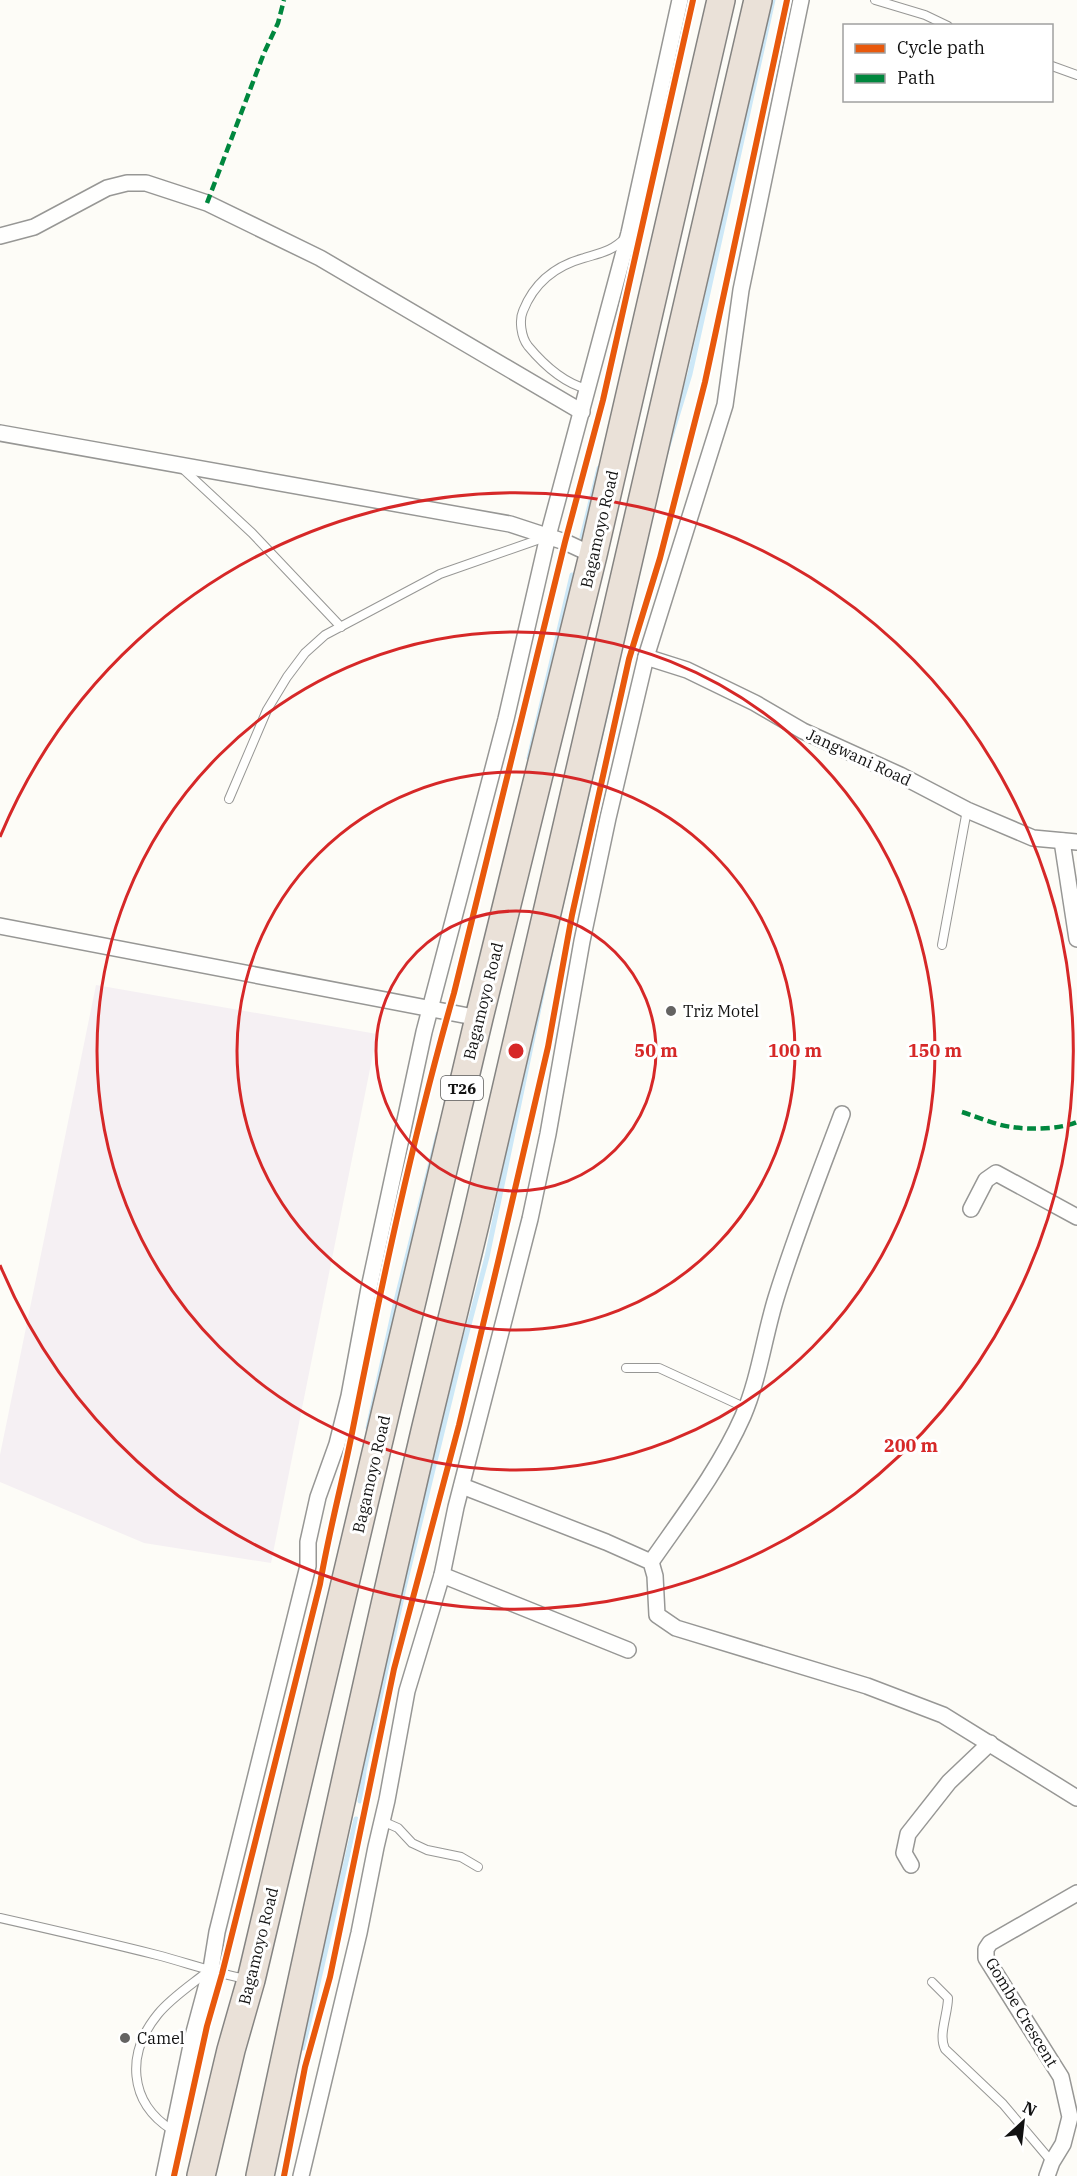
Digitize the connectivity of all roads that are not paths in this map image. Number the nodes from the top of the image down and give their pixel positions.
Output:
1 (680, 0) edge
2 (721, 0) edge
3 (758, 0) edge
4 (801, 0) edge
5 (875, 0) edge
6 (944, 24) edge
7 (1053, 66) edge
8 (1077, 75) edge
9 (629, 233) junction
10 (0, 236) edge
11 (589, 390) junction
12 (582, 411) junction
13 (0, 433) edge
14 (179, 465) junction
15 (548, 536) junction
16 (593, 555) junction
17 (341, 627) junction
18 (646, 657) junction
19 (229, 799) dead end
20 (967, 810) junction
21 (1069, 842) edge
22 (0, 926) edge
23 (1077, 939) edge
24 (942, 945) dead end
25 (430, 1008) junction
26 (479, 1018) junction
27 (842, 1114) dead end
28 (971, 1209) dead end
29 (1077, 1217) edge
30 (626, 1368) dead end
31 (746, 1408) junction
32 (462, 1486) junction
33 (651, 1562) junction
34 (442, 1575) junction
35 (628, 1650) dead end
36 (990, 1743) junction
37 (1077, 1798) edge
38 (382, 1821) junction
39 (911, 1865) dead end
40 (478, 1867) dead end
41 (1077, 1893) edge
42 (0, 1918) edge
43 (211, 1969) junction
44 (251, 1980) junction
45 (932, 1982) dead end
46 (172, 2130) junction
47 (1050, 2169) edge
48 (164, 2176) edge
49 (201, 2176) edge
50 (260, 2176) edge
51 (301, 2176) edge

1 - 9 street
2 - 16 highway, Bagamoyo Road / T26
3 - 50 highway, Bagamoyo Road / T26
4 - 18 street
5 - 6 lane
7 - 8 lane
9 - 11 street
9 - 11 lane
10 - 12 street
11 - 12 street
12 - 15 street
13 - 14 street
14 - 15 street
14 - 17 lane
15 - 16 street
15 - 17 lane
15 - 25 street
16 - 26 highway, Bagamoyo Road / T26
17 - 19 lane
18 - 20 street, Jangwani Road
18 - 32 street
20 - 21 street, Jangwani Road
20 - 24 lane
21 - 23 street
22 - 25 street
25 - 26 street
25 - 43 street
26 - 44 highway, Bagamoyo Road / T26
27 - 31 street
28 - 29 street
30 - 31 lane
31 - 33 street
32 - 33 street
32 - 34 street
33 - 36 street
34 - 35 street
34 - 38 street
36 - 37 street
36 - 39 street
38 - 40 lane
38 - 51 street
41 - 47 street, Gombe Crescent
42 - 43 lane
43 - 44 lane
43 - 46 street
43 - 46 lane
44 - 49 highway, Bagamoyo Road / T26
45 - 47 lane
46 - 48 street

